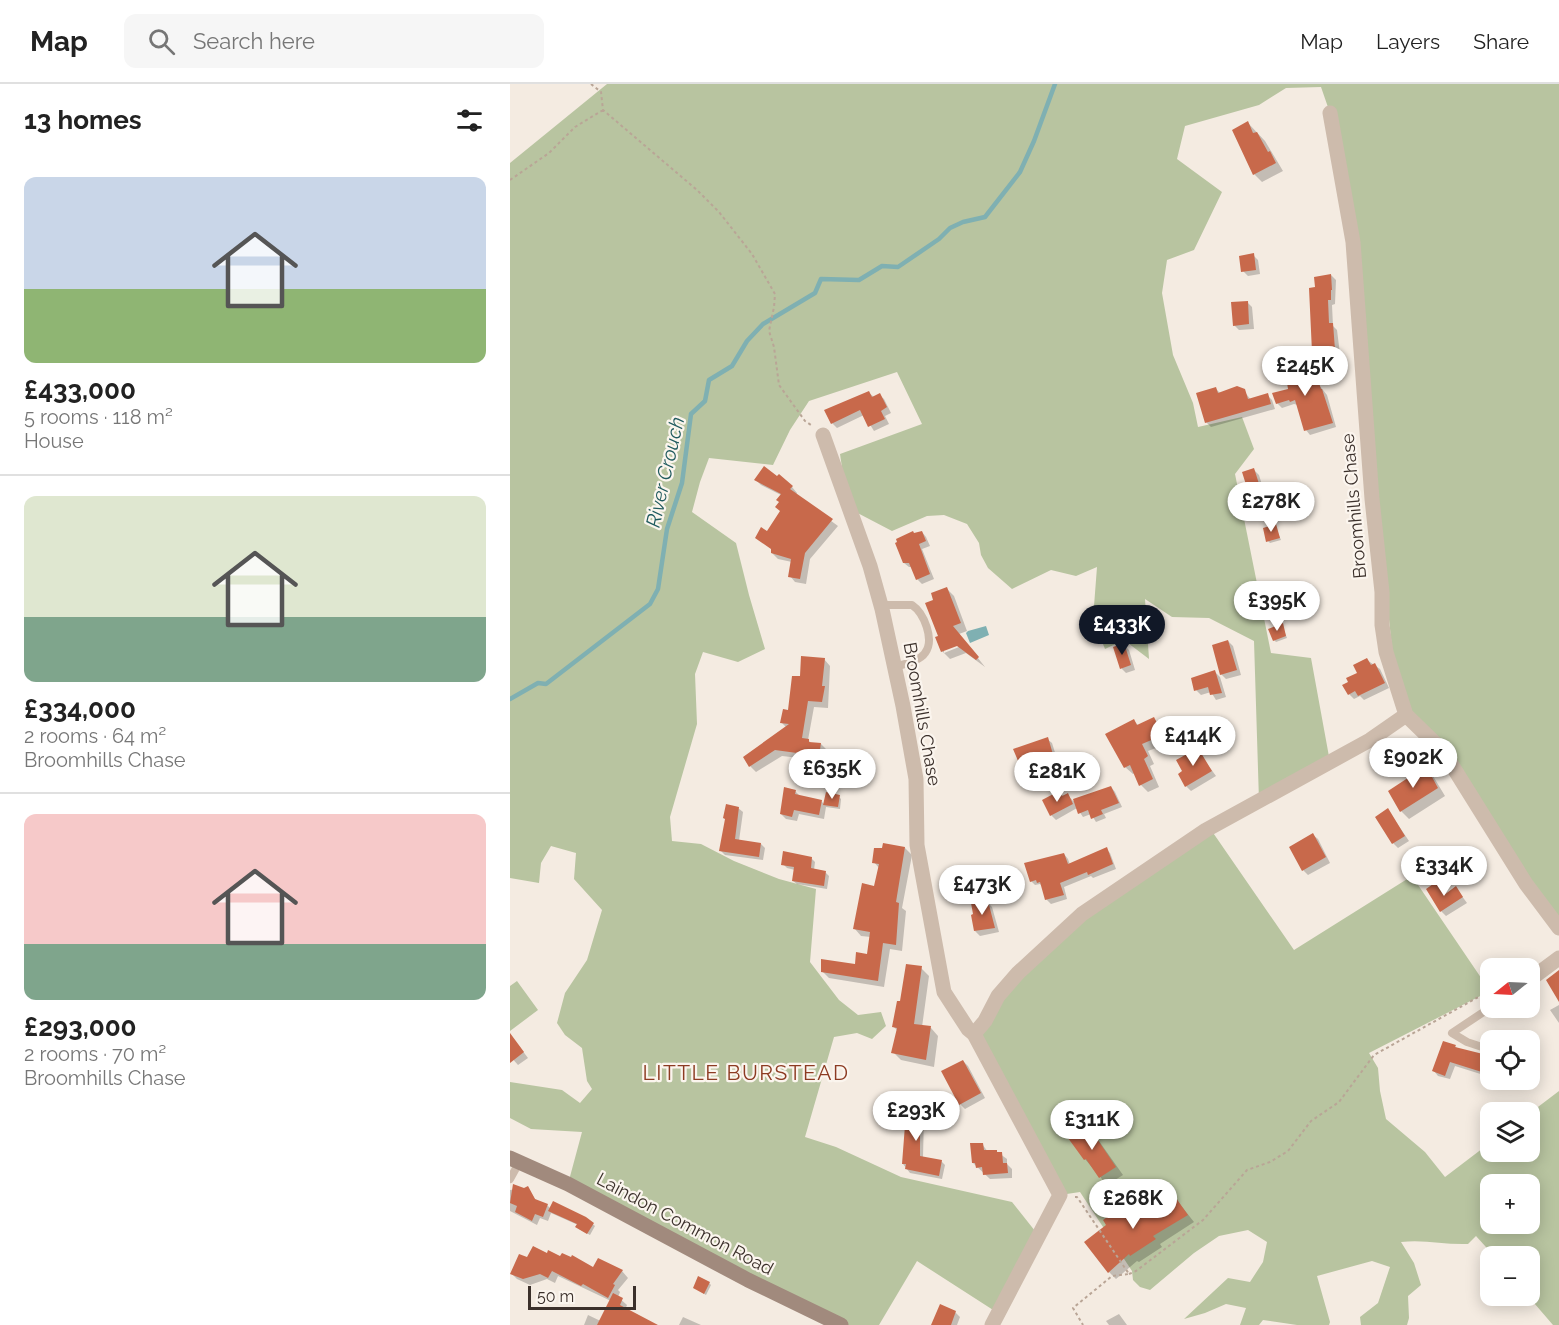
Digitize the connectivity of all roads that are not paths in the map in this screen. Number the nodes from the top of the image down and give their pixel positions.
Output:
1 (1330, 113) dead end
2 (823, 435) road end
3 (881, 605) junction
4 (895, 667) junction
5 (1406, 715) junction
6 (1559, 928) edge
7 (1559, 958) edge
8 (1540, 972) edge
9 (1480, 1014) edge
10 (974, 1034) junction
11 (1480, 1046) edge
12 (515, 1159) edge
13 (510, 1179) edge
14 (841, 1325) edge
15 (992, 1325) edge

1 - 5 street, Broomhills Chase
2 - 3 street, Broomhills Chase
3 - 4 street, Broomhills Chase
3 - 4 lane
4 - 10 street, Broomhills Chase
5 - 6 street, Broomhills Chase
5 - 10 street
7 - 8 street
9 - 11 lane
10 - 15 street, Broomhills Chase
12 - 13 lane
12 - 14 street, Laindon Common Road

